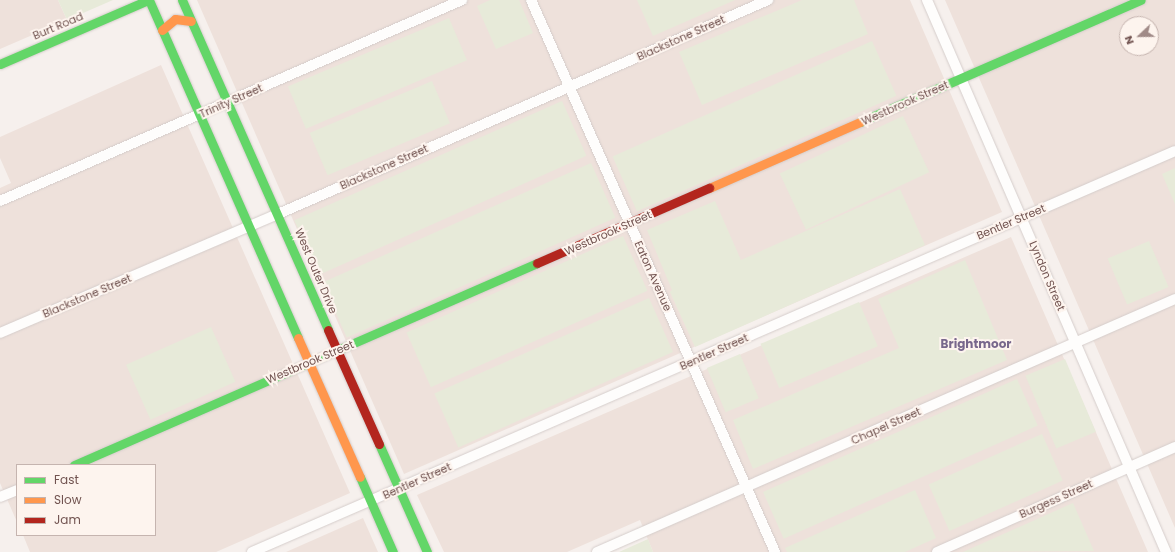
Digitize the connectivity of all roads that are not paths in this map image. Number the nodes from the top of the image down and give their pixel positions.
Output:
1 (148, 0) edge
2 (182, 0) edge
3 (462, 0) edge
4 (531, 0) edge
5 (768, 0) edge
6 (927, 0) edge
7 (1141, 0) edge
8 (191, 21) junction
9 (162, 30) junction
10 (0, 64) edge
11 (961, 79) junction
12 (569, 86) junction
13 (228, 102) junction
14 (199, 115) junction
15 (1175, 150) edge
16 (0, 201) edge
17 (278, 214) junction
18 (1022, 218) junction
19 (629, 224) junction
20 (249, 226) junction
21 (1175, 299) edge
22 (0, 333) edge
23 (1075, 342) junction
24 (337, 350) junction
25 (308, 362) junction
26 (691, 362) junction
27 (1175, 447) edge
28 (76, 464) edge
29 (1129, 467) junction
30 (746, 488) junction
31 (399, 489) junction
32 (16, 490) edge
33 (0, 497) edge
34 (370, 501) junction
35 (252, 552) edge
36 (393, 552) edge
37 (427, 552) edge
38 (597, 552) edge
39 (775, 552) edge
40 (937, 552) edge
41 (1166, 552) edge

1 - 9 street
1 - 10 street, Burt Road
2 - 8 street, West Outer Drive
3 - 13 street, Trinity Street
4 - 12 street, Eaton Avenue
5 - 12 street, Blackstone Street
6 - 11 street, Lyndon Street
7 - 11 street, Westbrook Street
8 - 9 street
8 - 13 street, West Outer Drive
9 - 14 street
11 - 18 street, Lyndon Street
11 - 19 street, Westbrook Street
12 - 17 street, Blackstone Street
12 - 19 street, Eaton Avenue
13 - 14 street, Trinity Street
13 - 17 street, West Outer Drive
14 - 16 street, Trinity Street
14 - 20 street
15 - 18 street, Bentler Street
17 - 20 street, Blackstone Street
17 - 24 street, West Outer Drive
18 - 23 street, Lyndon Street
18 - 26 street, Bentler Street
19 - 24 street, Westbrook Street
19 - 26 street, Eaton Avenue
20 - 22 street, Blackstone Street
20 - 25 street
21 - 23 street, Chapel Street
23 - 29 street, Lyndon Street
23 - 30 street, Chapel Street
24 - 25 street, Westbrook Street
24 - 31 street, West Outer Drive
25 - 28 street, Westbrook Street
25 - 34 street
26 - 30 street, Eaton Avenue
26 - 31 street, Bentler Street
27 - 29 street, Burgess Street
29 - 40 street, Burgess Street
29 - 41 street, Lyndon Street
30 - 38 street, Chapel Street
30 - 39 street, Eaton Avenue
31 - 34 street, Bentler Street
31 - 37 street, West Outer Drive
32 - 33 street
34 - 35 street, Bentler Street
34 - 36 street

